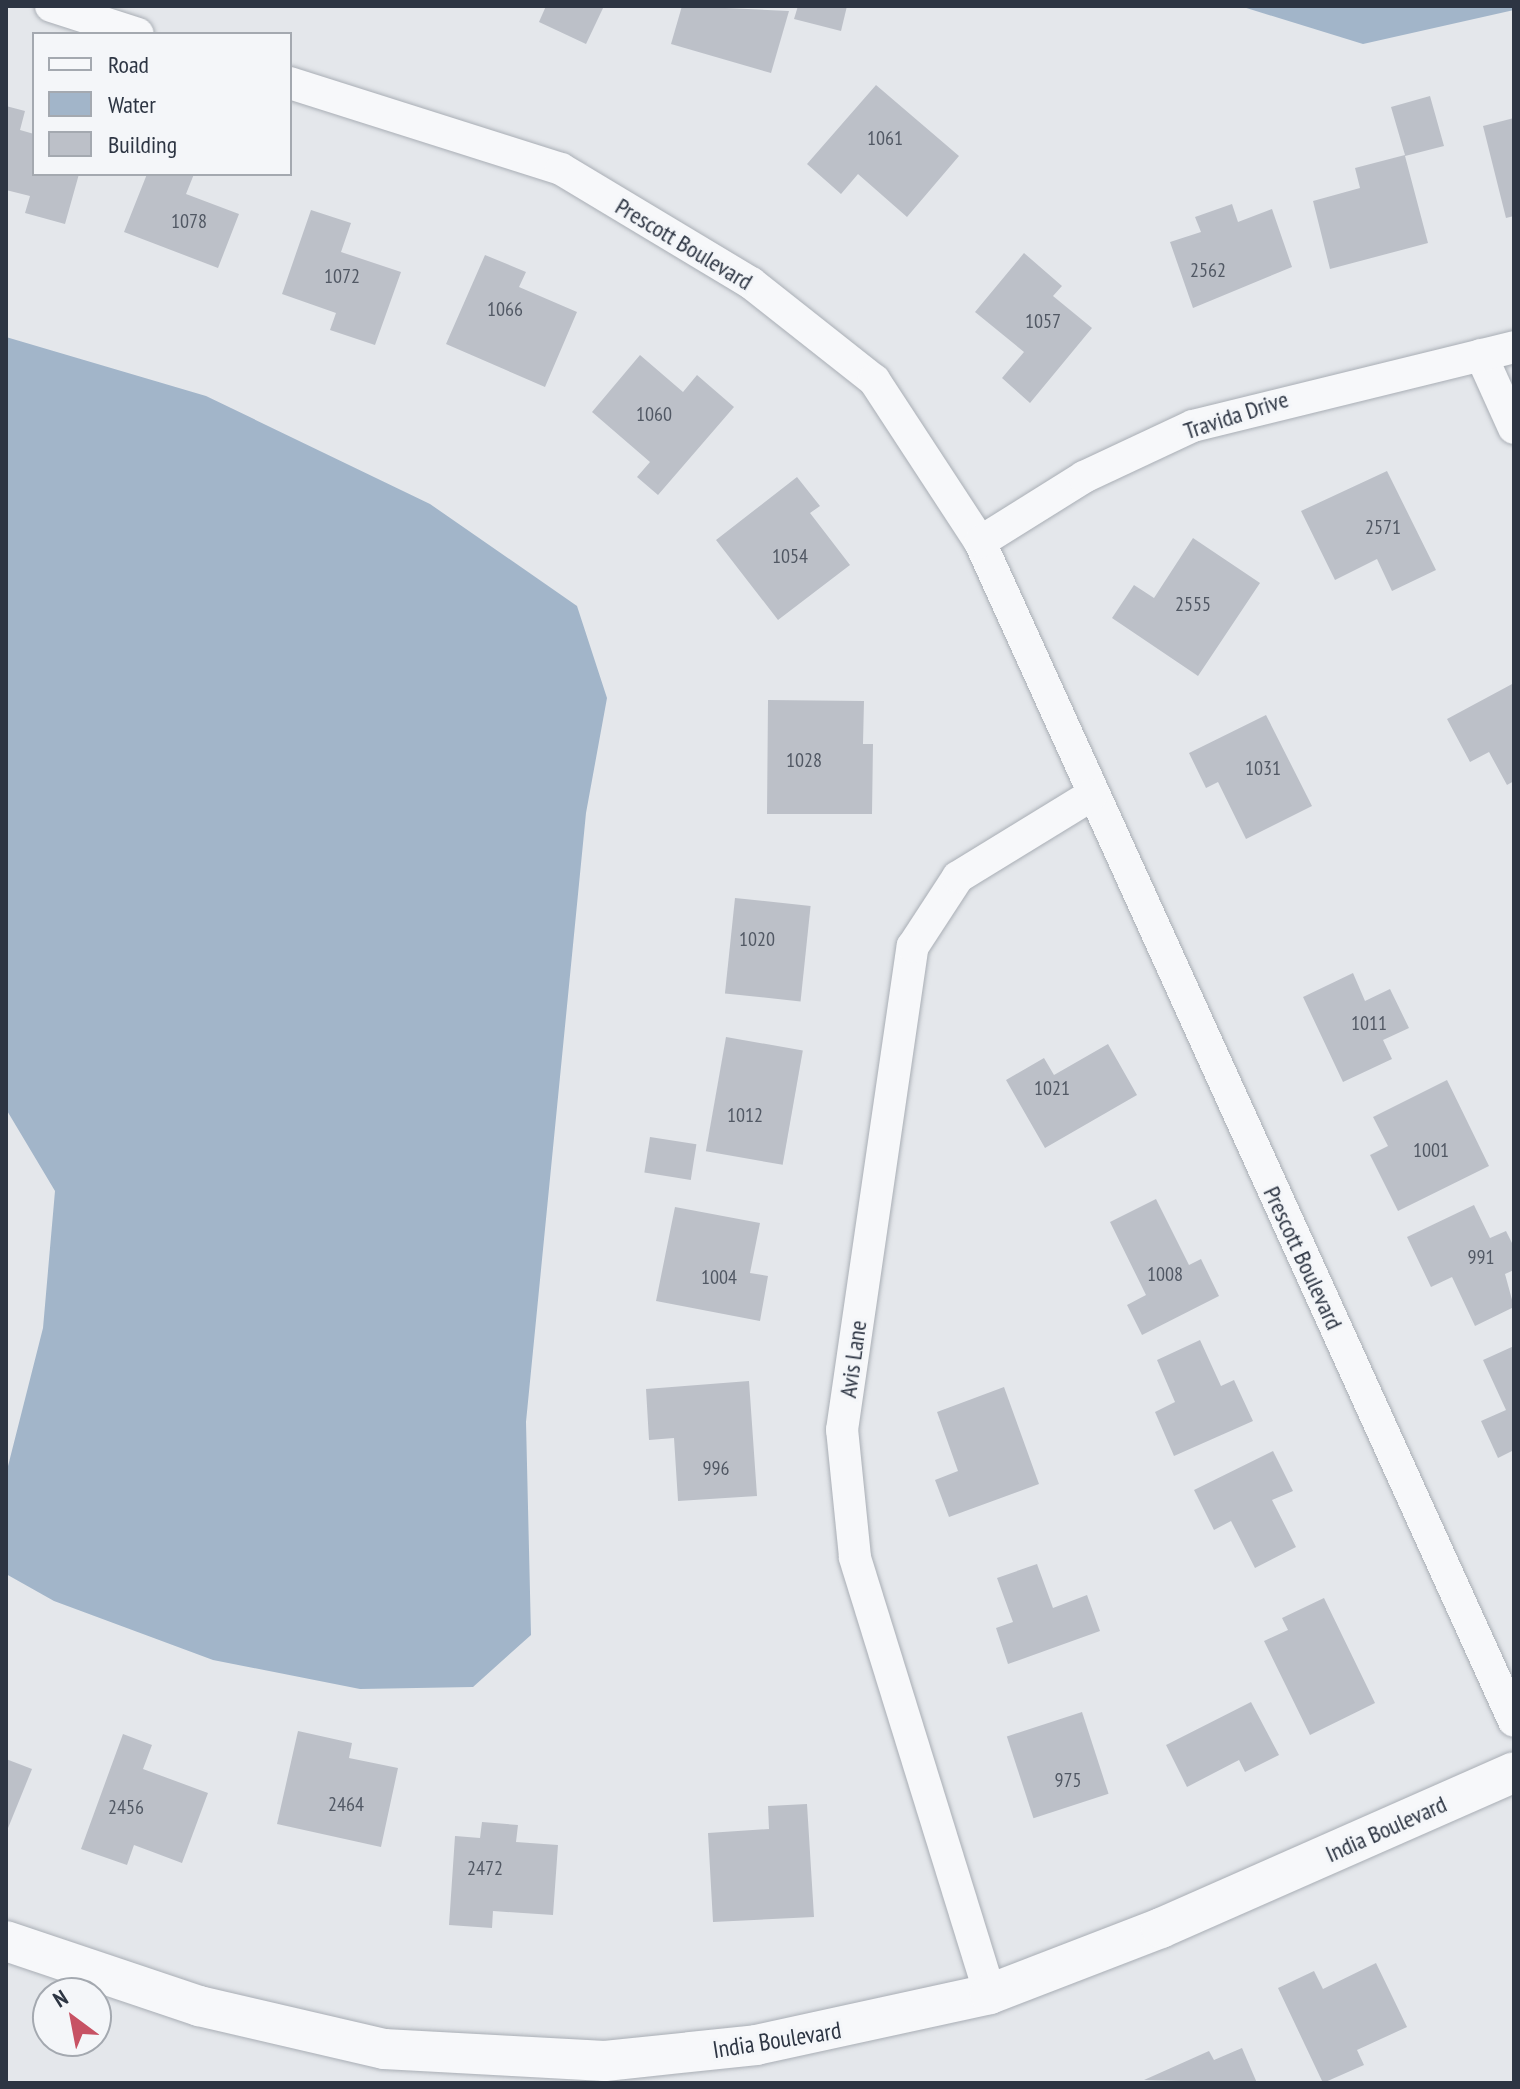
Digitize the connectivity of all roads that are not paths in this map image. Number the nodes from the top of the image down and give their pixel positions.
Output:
1 (51, 6) edge
2 (132, 32) edge
3 (292, 84) edge
4 (1514, 347) edge
5 (1481, 355) junction
6 (1514, 428) edge
7 (980, 542) junction
8 (1092, 795) junction
9 (1514, 1721) edge
10 (1514, 1772) edge
11 (6, 1941) edge
12 (990, 1994) junction

1 - 2 street
3 - 7 street, Prescott Boulevard
4 - 5 street, Travida Drive
5 - 6 street
5 - 7 street, Travida Drive
7 - 8 street, Prescott Boulevard
8 - 9 street, Prescott Boulevard
8 - 12 street, Avis Lane
10 - 12 street, India Boulevard
11 - 12 street, India Boulevard

